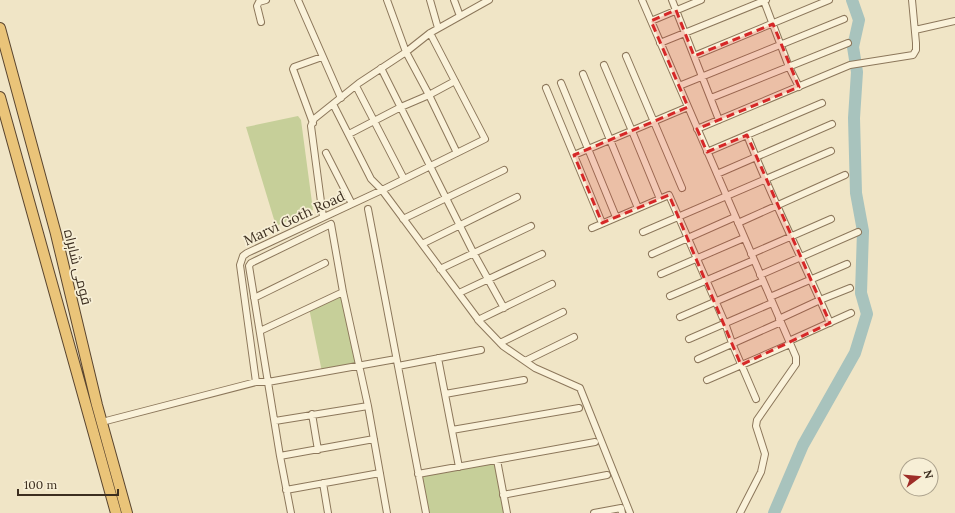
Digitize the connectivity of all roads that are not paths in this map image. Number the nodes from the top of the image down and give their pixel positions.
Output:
1 (266, 0) edge
2 (298, 0) edge
3 (386, 0) edge
4 (430, 0) edge
5 (454, 0) edge
6 (489, 0) edge
7 (642, 0) edge
8 (672, 0) edge
9 (701, 0) edge
10 (765, 0) edge
11 (829, 0) edge
12 (912, 0) edge
13 (676, 10) junction
14 (460, 16) junction
15 (844, 19) dead end
16 (651, 21) junction
17 (261, 22) dead end
18 (955, 22) edge
19 (773, 24) junction
20 (0, 28) edge
21 (438, 28) junction
22 (914, 30) junction
23 (430, 33) junction
24 (685, 33) junction
25 (848, 42) dead end
26 (660, 43) junction
27 (781, 45) junction
28 (406, 52) junction
29 (322, 56) junction
30 (626, 56) dead end
31 (694, 56) junction
32 (604, 65) dead end
33 (789, 67) junction
34 (381, 68) junction
35 (583, 74) dead end
36 (702, 77) junction
37 (455, 82) junction
38 (561, 82) dead end
39 (356, 86) junction
40 (679, 86) junction
41 (799, 87) junction
42 (546, 88) dead end
43 (429, 95) junction
44 (0, 97) edge
45 (341, 98) junction
46 (711, 98) junction
47 (822, 103) dead end
48 (333, 104) junction
49 (401, 107) junction
50 (688, 108) junction
51 (720, 120) junction
52 (374, 122) junction
53 (654, 122) junction
54 (313, 123) junction
55 (832, 124) dead end
56 (697, 129) junction
57 (632, 131) junction
58 (349, 134) junction
59 (748, 135) junction
60 (611, 141) junction
61 (589, 150) junction
62 (831, 151) dead end
63 (707, 152) junction
64 (326, 153) dead end
65 (457, 153) junction
66 (574, 156) junction
67 (756, 156) junction
68 (430, 166) junction
69 (504, 170) dead end
70 (717, 174) junction
71 (845, 175) dead end
72 (404, 179) junction
73 (766, 180) junction
74 (682, 188) dead end
75 (382, 190) junction
76 (726, 196) junction
77 (517, 197) dead end
78 (447, 198) junction
79 (660, 199) junction
80 (352, 204) junction
81 (778, 205) junction
82 (638, 208) junction
83 (368, 209) dead end
84 (678, 216) junction
85 (323, 217) junction
86 (616, 217) junction
87 (403, 219) junction
88 (832, 219) dead end
89 (737, 220) junction
90 (602, 223) junction
91 (460, 225) junction
92 (531, 226) dead end
93 (592, 228) dead end
94 (643, 232) dead end
95 (858, 232) dead end
96 (792, 236) junction
97 (687, 238) junction
98 (744, 238) junction
99 (422, 244) junction
100 (473, 252) junction
101 (542, 254) dead end
102 (652, 254) dead end
103 (753, 257) junction
104 (802, 257) junction
105 (697, 258) junction
106 (325, 263) dead end
107 (847, 264) dead end
108 (440, 269) junction
109 (661, 274) dead end
110 (762, 278) junction
111 (812, 279) junction
112 (488, 280) junction
113 (706, 280) junction
114 (552, 284) dead end
115 (850, 288) dead end
116 (343, 292) junction
117 (459, 294) junction
118 (670, 296) dead end
119 (254, 298) junction
120 (771, 300) junction
121 (820, 300) junction
122 (716, 301) junction
123 (504, 308) junction
124 (563, 312) dead end
125 (851, 313) dead end
126 (680, 317) dead end
127 (478, 320) junction
128 (780, 320) junction
129 (725, 323) junction
130 (830, 323) junction
131 (260, 331) junction
132 (574, 337) dead end
133 (689, 339) dead end
134 (500, 343) junction
135 (790, 343) junction
136 (732, 344) junction
137 (481, 350) dead end
138 (438, 358) junction
139 (698, 359) dead end
140 (525, 361) junction
141 (397, 363) junction
142 (360, 366) junction
143 (741, 366) junction
144 (524, 380) dead end
145 (707, 380) dead end
146 (256, 382) junction
147 (268, 382) junction
148 (445, 394) junction
149 (756, 399) dead end
150 (368, 406) junction
151 (579, 408) dead end
152 (312, 414) junction
153 (275, 421) junction
154 (102, 422) junction
155 (452, 430) junction
156 (374, 439) junction
157 (595, 442) dead end
158 (318, 450) junction
159 (280, 456) junction
160 (497, 460) junction
161 (459, 467) junction
162 (380, 473) junction
163 (418, 474) junction
164 (607, 475) dead end
165 (323, 483) junction
166 (286, 490) junction
167 (503, 495) junction
168 (116, 513) edge
169 (127, 513) edge
170 (291, 513) edge
171 (328, 513) edge
172 (388, 513) edge
173 (426, 513) edge
174 (507, 513) edge
175 (594, 513) edge
176 (622, 513) edge
177 (630, 513) edge
178 (740, 513) edge

1 - 17 street
2 - 29 street
3 - 28 street
4 - 21 street
5 - 14 street
6 - 14 street
7 - 16 street
8 - 13 street
9 - 13 street
10 - 19 street
10 - 24 street
11 - 19 street
12 - 22 street
13 - 16 street
13 - 24 street
14 - 21 street
15 - 27 street
16 - 26 street
18 - 22 street
19 - 27 street
19 - 31 street
20 - 154 highway, قومی شاہراہ
21 - 23 street
22 - 41 street
23 - 28 street
23 - 37 street
24 - 26 street
24 - 31 street
25 - 33 street
26 - 40 street
27 - 33 street
27 - 36 street
28 - 34 street
28 - 43 street
29 - 45 street
29 - 54 street
30 - 53 street
31 - 36 street
32 - 57 street
33 - 41 street
33 - 46 street
34 - 39 street
34 - 49 street
35 - 60 street
36 - 40 street
36 - 46 street
37 - 43 street
37 - 65 street, Marvi Goth Road
38 - 61 street
39 - 45 street
39 - 52 street
40 - 50 street
41 - 51 street
42 - 66 street
43 - 49 street
43 - 65 street
44 - 168 highway, قومی شاہراہ
45 - 48 street
46 - 51 street
47 - 59 street
48 - 54 street
48 - 58 street
49 - 52 street
49 - 68 street
50 - 53 street
50 - 56 street
51 - 56 street
52 - 58 street
52 - 72 street
53 - 57 street
53 - 74 street
54 - 85 street
55 - 67 street
56 - 63 street
57 - 60 street
57 - 79 street
58 - 75 street
59 - 63 street
59 - 67 street
60 - 61 street
60 - 82 street
61 - 66 street
61 - 86 street
62 - 73 street
63 - 70 street
64 - 80 street
65 - 68 street, Marvi Goth Road
66 - 90 street
67 - 70 street
67 - 73 street
68 - 72 street, Marvi Goth Road
68 - 78 street
69 - 78 street
70 - 76 street
71 - 81 street
72 - 75 street, Marvi Goth Road
73 - 76 street
73 - 81 street
75 - 80 street, Marvi Goth Road
75 - 87 street
76 - 84 street
76 - 89 street
77 - 91 street
78 - 87 street
78 - 91 street
79 - 82 street
79 - 84 street
80 - 85 street, Marvi Goth Road
81 - 89 street
81 - 96 street
82 - 86 street
83 - 141 street
84 - 94 street
84 - 97 street
85 - 146 street, Marvi Goth Road
86 - 90 street
87 - 99 street
88 - 96 street
89 - 97 street
89 - 98 street
90 - 93 street
91 - 99 street
91 - 100 street
92 - 100 street
95 - 104 street
96 - 103 street
96 - 104 street
97 - 102 street
97 - 105 street
98 - 103 street
98 - 105 street
99 - 108 street
100 - 108 street
100 - 112 street
101 - 112 street
103 - 110 street
103 - 113 street
104 - 110 street
104 - 111 street
105 - 109 street
105 - 113 street
106 - 119 street
107 - 111 street
108 - 117 street
110 - 120 street
110 - 122 street
111 - 120 street
111 - 121 street
112 - 117 street
112 - 123 street
113 - 118 street
113 - 122 street
114 - 123 street
115 - 121 street
116 - 119 street
116 - 131 street
116 - 142 street
117 - 127 street
119 - 131 street
120 - 128 street
120 - 129 street
121 - 128 street
121 - 130 street
122 - 126 street
122 - 129 street
123 - 127 street
124 - 134 street
125 - 130 street
127 - 134 street
128 - 135 street
128 - 136 street
129 - 133 street
129 - 136 street
130 - 135 street
131 - 147 street
132 - 140 street
134 - 140 street
135 - 143 street
135 - 178 street
136 - 139 street
136 - 143 street
137 - 138 street
138 - 141 street
138 - 148 street
140 - 177 street
141 - 142 street
141 - 163 street
142 - 147 street
142 - 150 street
143 - 145 street
143 - 149 street
144 - 148 street
146 - 147 street
146 - 154 street
147 - 153 street
148 - 155 street
150 - 152 street
150 - 156 street
151 - 155 street
152 - 153 street
152 - 158 street
153 - 159 street
154 - 169 highway, قومی شاہراہ
155 - 161 street
156 - 158 street
156 - 162 street
157 - 160 street
158 - 159 street
159 - 166 street
160 - 161 street
160 - 167 street
161 - 163 street
162 - 165 street
162 - 172 street
163 - 173 street
164 - 167 street
165 - 166 street
165 - 171 street
166 - 170 street
167 - 174 street
175 - 176 street

